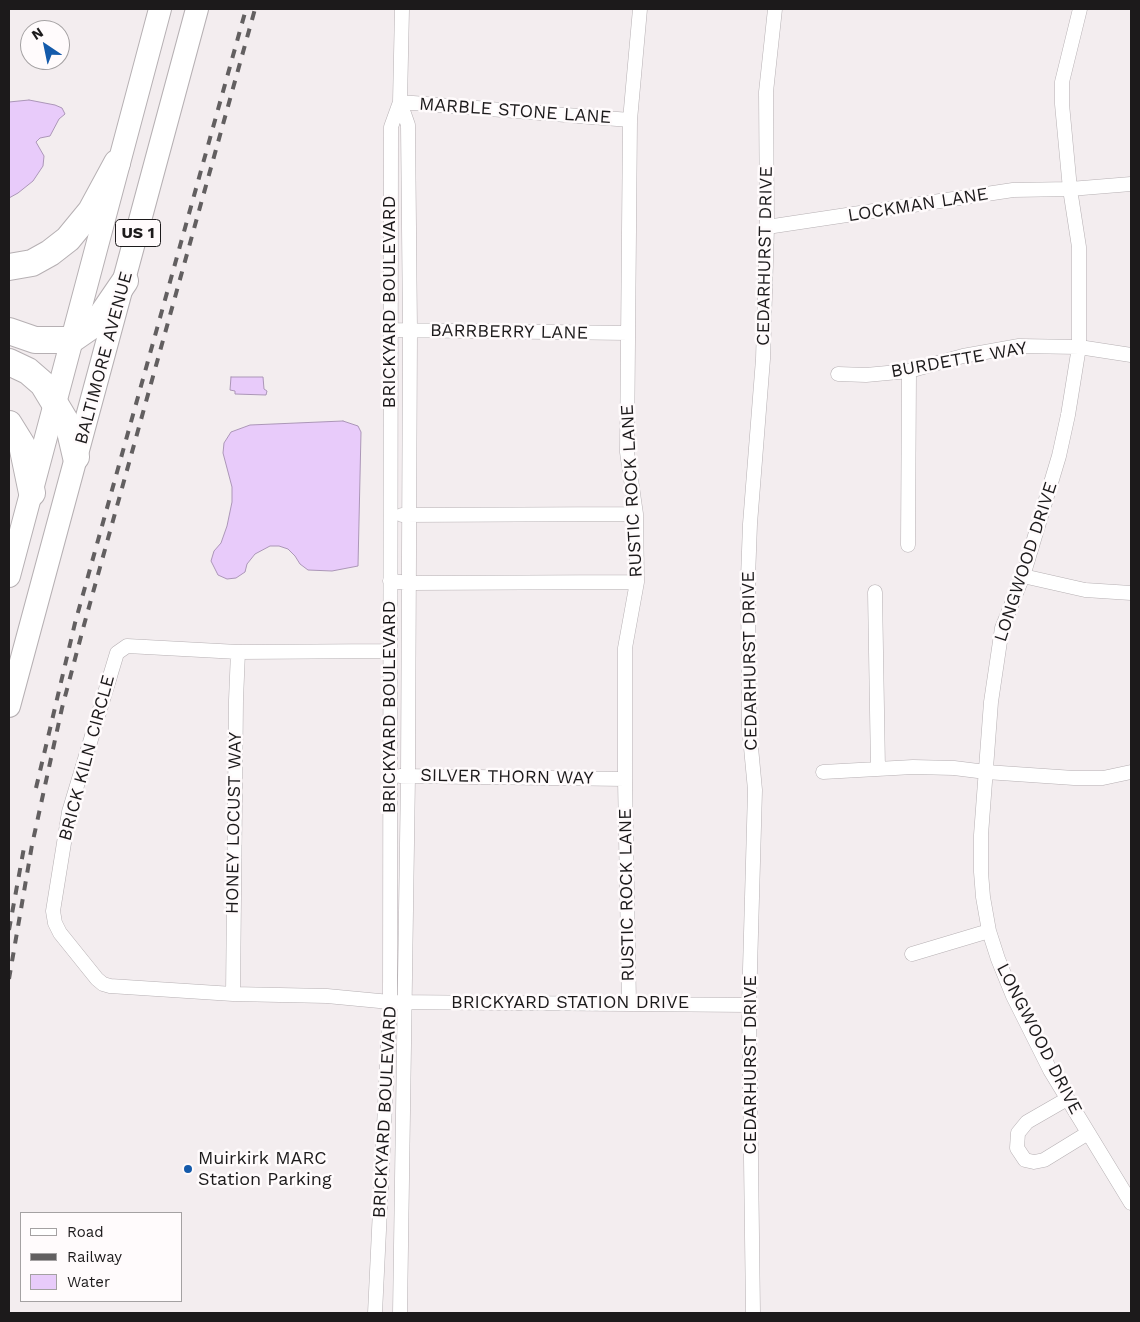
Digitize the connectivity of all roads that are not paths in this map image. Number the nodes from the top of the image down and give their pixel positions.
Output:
1 (160, 9) edge
2 (197, 9) edge
3 (402, 9) edge
4 (640, 9) edge
5 (775, 9) edge
6 (1080, 9) edge
7 (400, 102) junction
8 (630, 120) junction
9 (117, 163) junction
10 (1131, 184) edge
11 (1070, 188) junction
12 (767, 228) junction
13 (9, 267) edge
14 (125, 281) junction
15 (390, 330) junction
16 (9, 331) edge
17 (410, 331) junction
18 (628, 333) junction
19 (71, 340) junction
20 (1079, 346) junction
21 (1131, 355) edge
22 (9, 362) edge
23 (909, 371) junction
24 (838, 374) dead end
25 (55, 403) junction
26 (9, 424) edge
27 (76, 457) junction
28 (32, 493) junction
29 (636, 514) junction
30 (390, 515) junction
31 (410, 516) junction
32 (908, 545) dead end
33 (9, 576) edge
34 (1023, 576) junction
35 (390, 580) junction
36 (637, 582) junction
37 (410, 583) junction
38 (875, 592) dead end
39 (1131, 593) edge
40 (238, 652) junction
41 (390, 652) junction
42 (9, 706) edge
43 (878, 769) junction
44 (824, 772) dead end
45 (986, 772) junction
46 (1131, 772) edge
47 (408, 776) junction
48 (390, 777) junction
49 (625, 779) junction
50 (989, 931) junction
51 (912, 954) dead end
52 (233, 994) junction
53 (390, 1002) junction
54 (406, 1002) junction
55 (629, 1003) junction
56 (750, 1004) junction
57 (1067, 1099) junction
58 (1088, 1133) junction
59 (1131, 1203) edge
60 (375, 1313) edge
61 (400, 1313) edge
62 (753, 1313) edge

1 - 9 main road, BALTIMORE AVENUE / US 1
2 - 14 main road, BALTIMORE AVENUE / US 1
3 - 7 street, BRICKYARD BOULEVARD
4 - 8 street, RUSTIC ROCK LANE
5 - 12 street, CEDARHURST DRIVE
6 - 11 street, LONGWOOD DRIVE
7 - 8 street, MARBLE STONE LANE
7 - 15 street, BRICKYARD BOULEVARD
7 - 17 street, BRICKYARD BOULEVARD
8 - 18 street, RUSTIC ROCK LANE
9 - 13 highway
9 - 19 main road, BALTIMORE AVENUE / US 1
10 - 11 street, LOCKMAN LANE
11 - 12 street, LOCKMAN LANE
11 - 20 street, LONGWOOD DRIVE
12 - 56 street, CEDARHURST DRIVE
14 - 19 highway
14 - 27 main road, BALTIMORE AVENUE / US 1
15 - 17 street, BARRBERRY LANE
15 - 30 street, BRICKYARD BOULEVARD
16 - 19 highway
17 - 18 street, BARRBERRY LANE
17 - 31 street, BRICKYARD BOULEVARD
18 - 29 street, RUSTIC ROCK LANE
19 - 25 main road, BALTIMORE AVENUE / US 1
20 - 21 street, BURDETTE WAY
20 - 23 street, BURDETTE WAY
20 - 34 street, LONGWOOD DRIVE
22 - 25 highway
23 - 24 street, BURDETTE WAY
23 - 32 street
25 - 27 highway
25 - 28 main road, BALTIMORE AVENUE / US 1
26 - 28 highway
27 - 42 main road, BALTIMORE AVENUE / US 1
28 - 33 main road, BALTIMORE AVENUE / US 1
29 - 31 street
29 - 36 street, RUSTIC ROCK LANE
30 - 31 street
30 - 35 street, BRICKYARD BOULEVARD
31 - 37 street, BRICKYARD BOULEVARD
34 - 39 street
34 - 45 street, LONGWOOD DRIVE
35 - 37 street
35 - 41 street, BRICKYARD BOULEVARD
36 - 37 street
36 - 49 street, RUSTIC ROCK LANE
37 - 47 street, BRICKYARD BOULEVARD
38 - 43 street
40 - 41 street, BRICK KILN CIRCLE
40 - 52 street, HONEY LOCUST WAY
40 - 52 street, BRICK KILN CIRCLE
41 - 48 street, BRICKYARD BOULEVARD
43 - 44 street
43 - 45 street
45 - 46 street
45 - 50 street, LONGWOOD DRIVE
47 - 48 street, SILVER THORN WAY
47 - 49 street, SILVER THORN WAY
47 - 54 street, BRICKYARD BOULEVARD
48 - 53 street, BRICKYARD BOULEVARD
49 - 55 street, RUSTIC ROCK LANE
50 - 51 street
50 - 57 street, LONGWOOD DRIVE
52 - 53 street, BRICK KILN CIRCLE
53 - 54 street, BRICKYARD STATION DRIVE
53 - 60 street, BRICKYARD BOULEVARD
54 - 55 street, BRICKYARD STATION DRIVE
54 - 61 street, BRICKYARD BOULEVARD
55 - 56 street, BRICKYARD STATION DRIVE
56 - 62 street, CEDARHURST DRIVE
57 - 58 street, LONGWOOD DRIVE
57 - 58 street
58 - 59 street, LONGWOOD DRIVE

